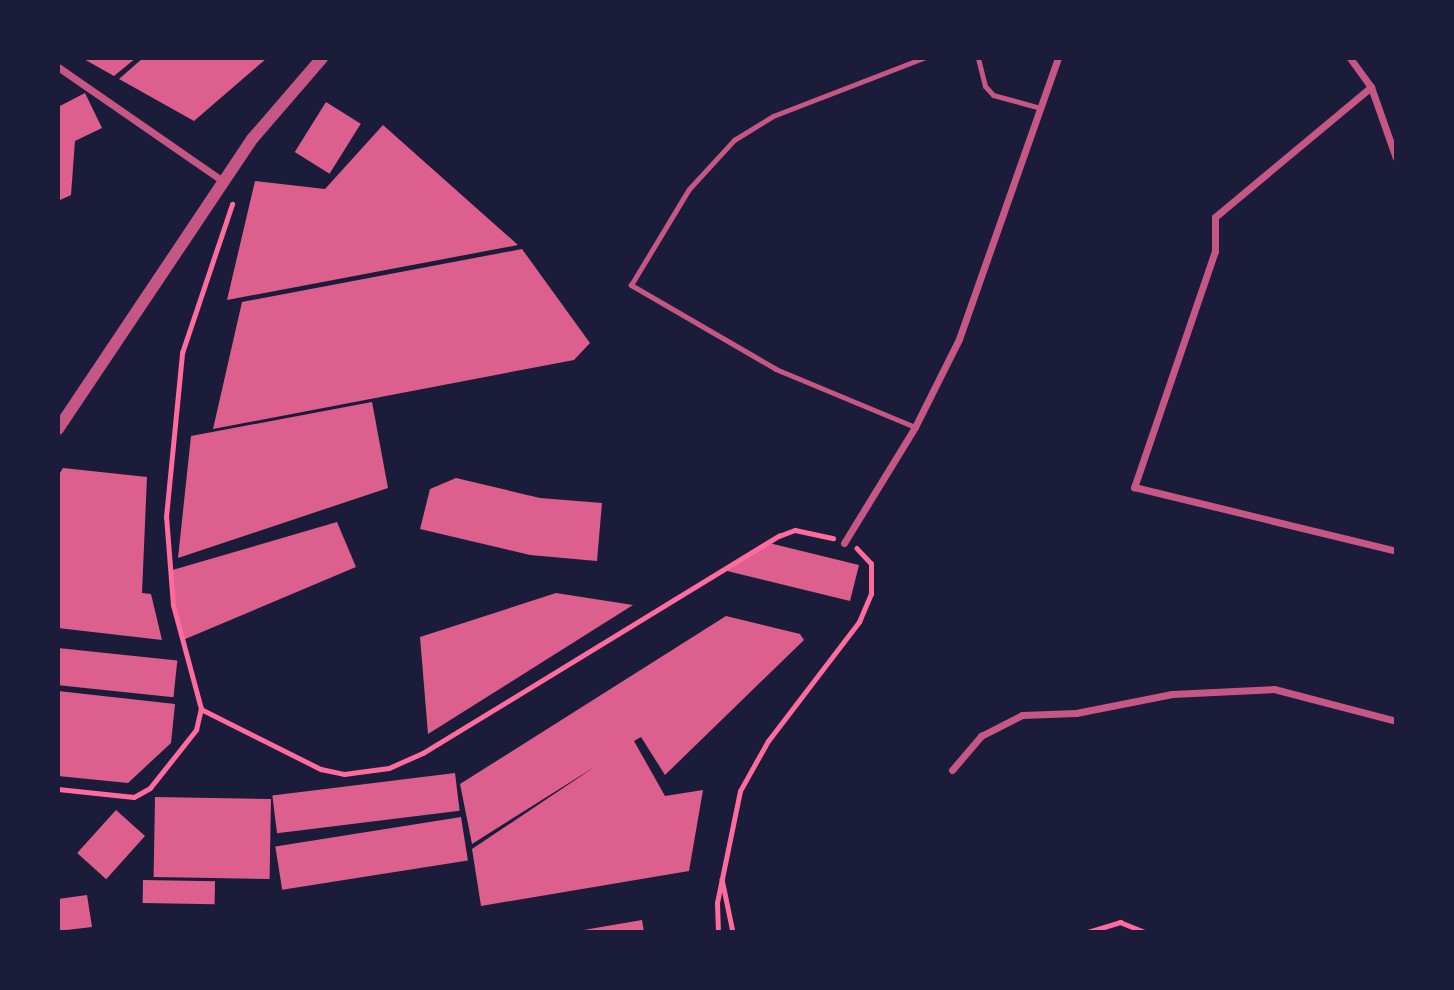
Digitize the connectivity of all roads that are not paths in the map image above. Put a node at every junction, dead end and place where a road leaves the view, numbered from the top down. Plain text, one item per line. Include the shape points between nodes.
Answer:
1 (322, 58) edge
2 (923, 58) edge
3 (978, 58) edge
4 (1058, 58) edge
5 (1350, 58) edge
6 (58, 67) edge
7 (1371, 87) junction
8 (1037, 107) junction
9 (1396, 158) edge
10 (224, 182) junction
11 (915, 427) junction
12 (58, 429) edge
13 (844, 542) road end
14 (1396, 551) edge
15 (1396, 721) edge
16 (952, 770) dead end

1 - 10 street via 253,138
2 - 11 lane via 772,116 734,139 689,189 631,285 749,355
3 - 8 lane via 985,86 993,95
4 - 8 street
5 - 7 street
6 - 10 street
7 - 9 street
7 - 14 street via 1215,217 1215,251 1134,487
8 - 11 street via 959,339
10 - 12 street
11 - 13 street
15 - 16 street via 1274,689 1172,694 1076,713 1022,715 981,736

